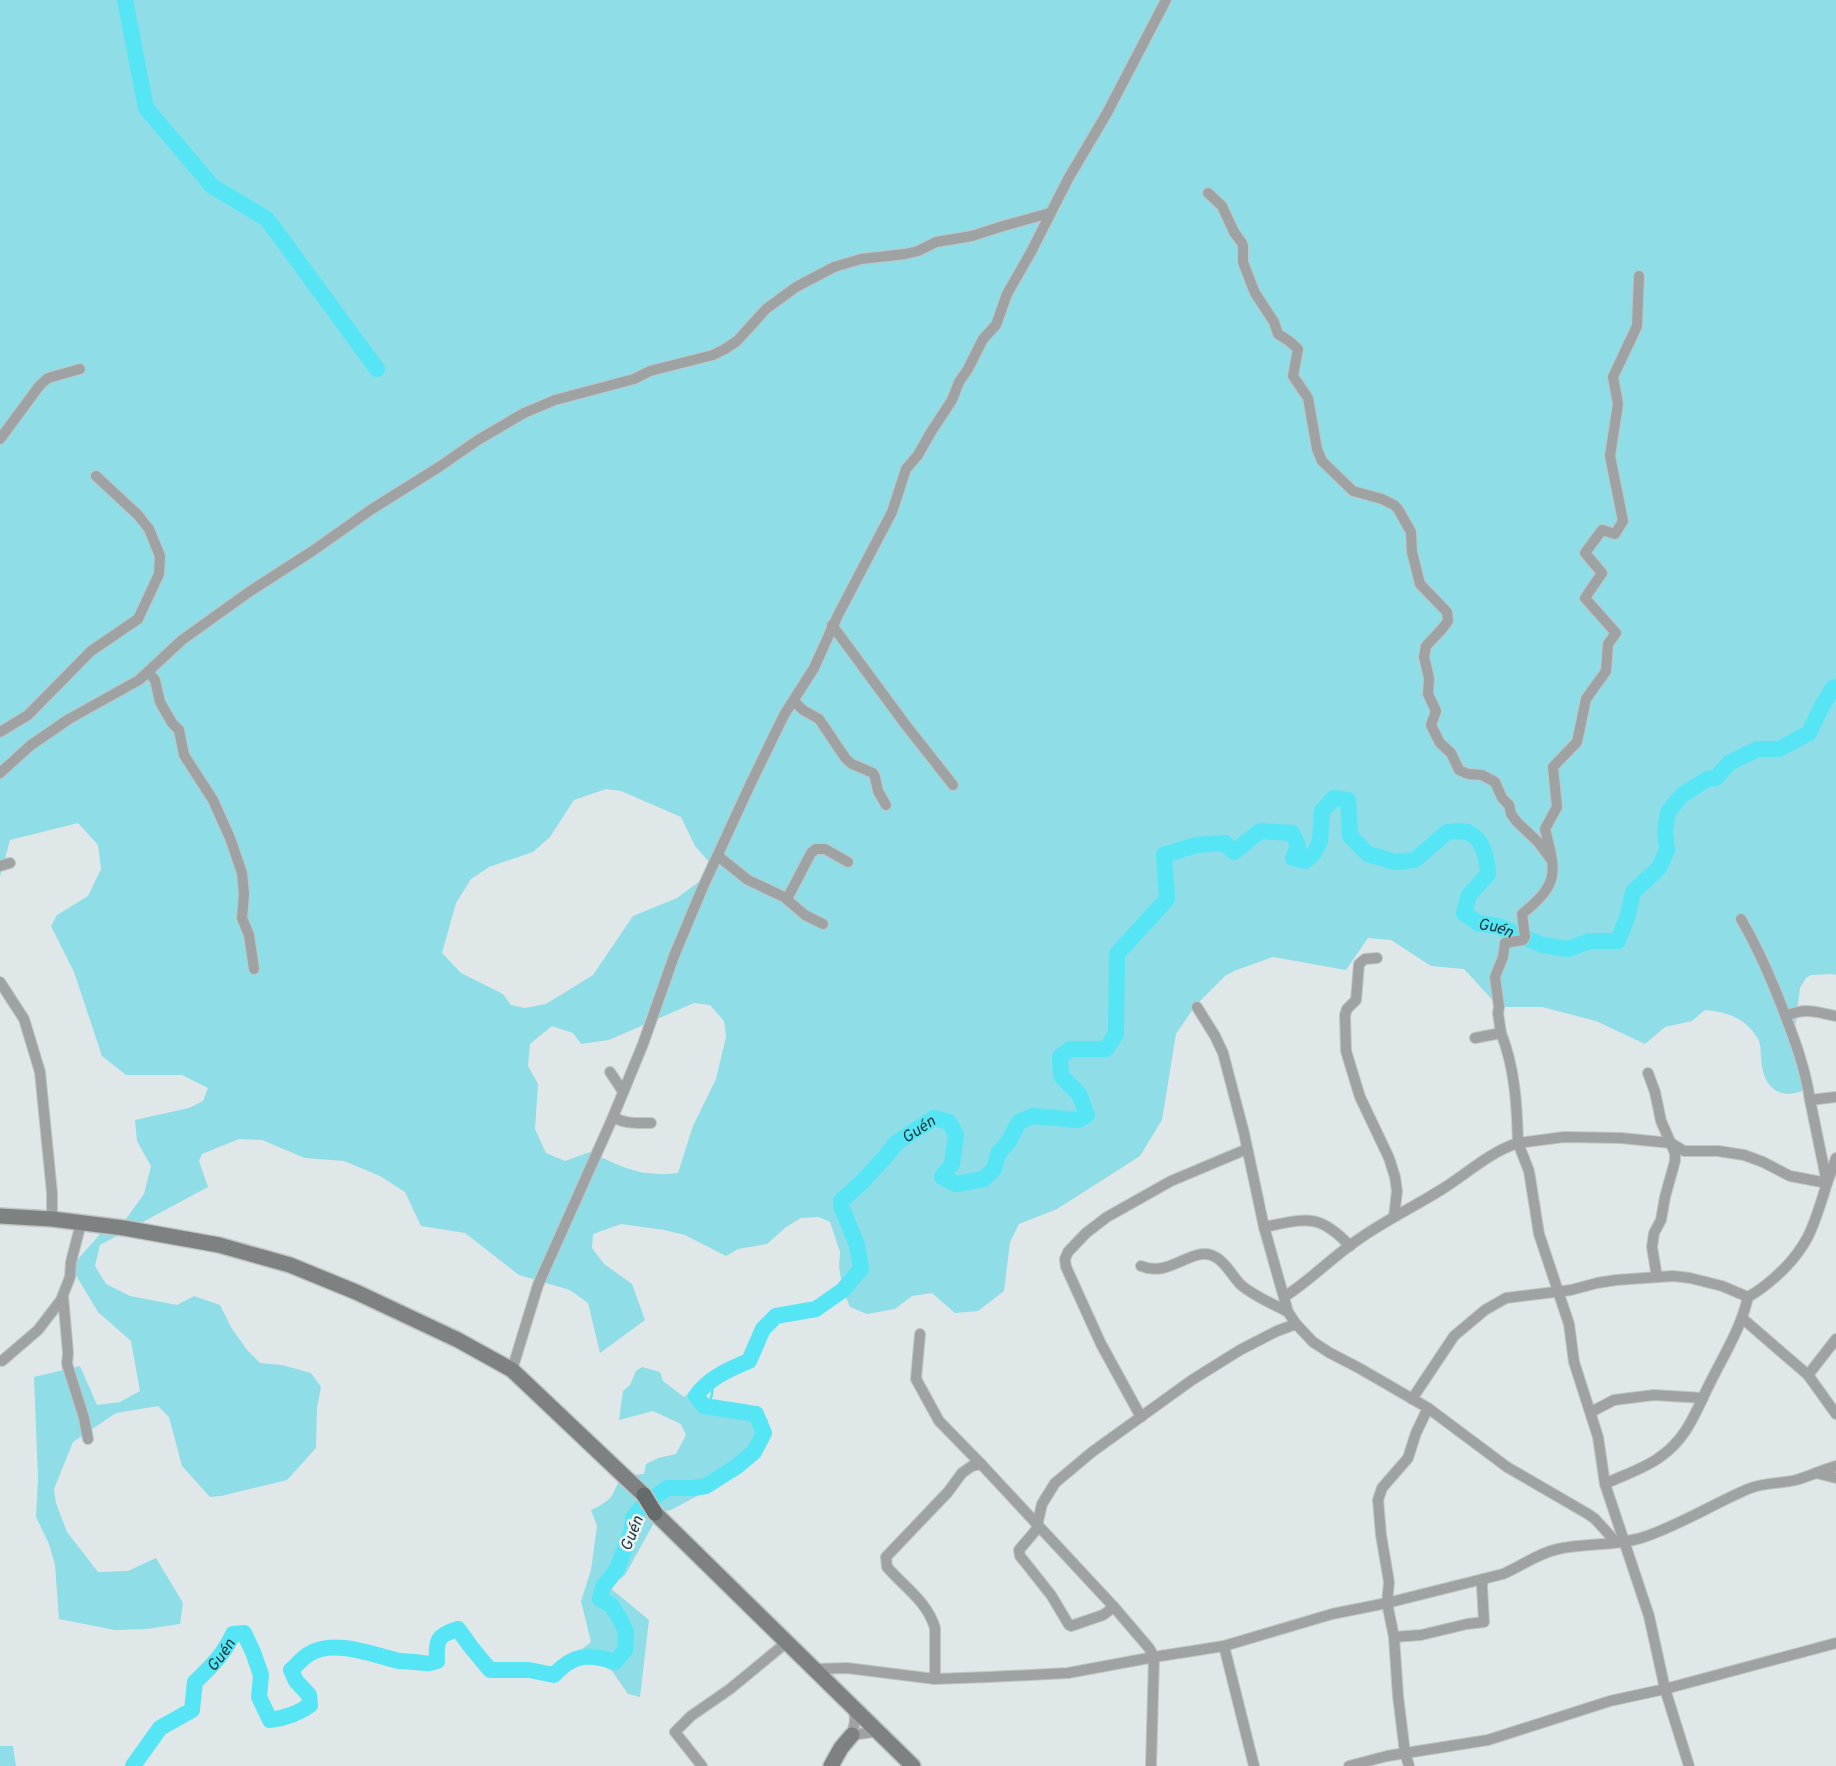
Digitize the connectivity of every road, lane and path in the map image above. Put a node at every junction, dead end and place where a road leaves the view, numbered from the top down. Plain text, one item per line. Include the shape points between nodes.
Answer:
1 (1166, 0) edge
2 (1208, 193) dead end
3 (1050, 213) junction
4 (1639, 276) dead end
5 (80, 369) dead end
6 (0, 439) edge
7 (96, 476) dead end
8 (832, 625) junction
9 (148, 672) junction
10 (794, 701) junction
11 (0, 732) edge
12 (0, 773) edge
13 (953, 785) dead end
14 (886, 805) dead end
15 (718, 856) junction
16 (848, 862) dead end
17 (1554, 864) junction
18 (787, 899) junction
19 (1741, 919) dead end
20 (823, 924) dead end
21 (1378, 958) dead end
22 (254, 969) dead end
23 (0, 982) edge
24 (1197, 1007) dead end
25 (1786, 1016) junction
26 (1836, 1016) edge
27 (1501, 1033) junction
28 (1475, 1038) dead end
29 (610, 1072) dead end
30 (1648, 1073) dead end
31 (624, 1090) junction
32 (1836, 1097) edge
33 (1810, 1100) junction
34 (613, 1117) junction
35 (651, 1123) dead end
36 (1518, 1143) junction
37 (1671, 1143) junction
38 (1247, 1149) junction
39 (1836, 1158) edge
40 (1827, 1183) junction
41 (0, 1216) edge
42 (1394, 1216) junction
43 (52, 1219) junction
44 (81, 1223) junction
45 (1264, 1227) junction
46 (1350, 1246) junction
47 (1141, 1266) dead end
48 (1658, 1277) junction
49 (1558, 1291) junction
50 (63, 1296) junction
51 (1284, 1297) junction
52 (1748, 1297) junction
53 (1288, 1312) junction
54 (1742, 1318) junction
55 (1296, 1324) junction
56 (920, 1334) dead end
57 (1836, 1339) edge
58 (2, 1362) dead end
59 (512, 1370) junction
60 (1808, 1375) junction
61 (1704, 1398) junction
62 (1412, 1399) junction
63 (1428, 1408) junction
64 (1591, 1412) junction
65 (1836, 1414) edge
66 (1141, 1417) junction
67 (88, 1439) dead end
68 (981, 1464) junction
69 (1836, 1466) edge
70 (1815, 1473) junction
71 (1836, 1478) edge
72 (1605, 1484) junction
73 (1036, 1524) junction
74 (1620, 1542) junction
75 (1484, 1579) junction
76 (1388, 1602) junction
77 (1114, 1607) junction
78 (1394, 1638) junction
79 (787, 1642) junction
80 (1836, 1643) edge
81 (1224, 1646) junction
82 (1154, 1657) junction
83 (815, 1669) junction
84 (935, 1679) junction
85 (1665, 1689) junction
86 (854, 1708) junction
87 (852, 1735) junction
88 (882, 1736) junction
89 (1406, 1753) junction
90 (702, 1766) edge
91 (831, 1766) edge
92 (913, 1766) edge
93 (1151, 1766) edge
94 (1254, 1766) edge
95 (1349, 1766) edge
96 (1409, 1766) edge
97 (1689, 1766) edge

1 - 3 street via 1108,113
2 - 17 street via 1222,206 1242,243 1243,262 1255,294 1274,322 1278,334 1298,349 1293,376 1308,398 1322,461 1353,491 1382,499 1398,508 1411,532 1420,584 1447,612 1448,621 1426,646 1424,657 1429,678 1428,694 1436,711 1430,726 1463,772 1482,775 1495,782 1511,814
3 - 8 street via 1007,294 996,325 983,339 952,400 906,469 892,512
3 - 9 street via 972,236 936,242 918,251 861,259 834,267 796,287 766,309 737,340 713,355 554,400 524,413 242,596 182,640
4 - 17 street via 1637,326 1613,377 1618,404 1610,456 1623,522 1615,534 1602,530 1585,553 1602,573 1585,598 1616,633 1608,644 1606,671 1586,699 1577,742 1553,767 1557,807 1545,829
5 - 6 street via 44,381
7 - 11 street via 150,528 160,556 159,574 138,619 91,651 28,715
8 - 10 street via 814,668
8 - 13 street
9 - 12 street via 132,685 90,706 31,745
9 - 22 street via 155,680 160,702 179,730 184,755 213,800 230,838 242,873 242,918 249,935
10 - 14 street via 802,710 819,719 846,759 873,773
10 - 15 street via 762,759
15 - 18 street via 748,880
15 - 31 street via 674,956 644,1044
16 - 18 street via 825,849 813,850
17 - 27 street via 1550,885 1522,914 1525,937 1506,943 1494,977
18 - 20 street via 805,915
19 - 25 street via 1766,964
21 - 42 street via 1365,959 1359,964 1356,1000 1347,1009 1344,1028 1346,1051 1360,1097 1395,1177
23 - 43 street via 24,1019 40,1072
24 - 38 street via 1223,1053
25 - 26 street via 1799,1010
25 - 33 street via 1804,1065
27 - 28 street
27 - 36 street via 1516,1093
29 - 31 street
30 - 37 street via 1661,1121
31 - 34 street
32 - 33 street
33 - 40 street
34 - 35 street via 632,1123
34 - 59 street via 538,1285
36 - 37 street via 1572,1137
36 - 42 street via 1500,1150 1429,1198
36 - 49 street via 1529,1171 1539,1234
37 - 40 street via 1684,1151 1744,1154 1790,1176
37 - 48 street via 1675,1161 1652,1247
38 - 45 street
38 - 66 street via 1208,1164 1107,1216 1086,1233 1065,1259 1101,1344
39 - 40 street
40 - 52 street via 1809,1236 1799,1254 1786,1269
41 - 43 main road
42 - 46 street
43 - 44 main road
44 - 50 street
44 - 59 main road via 219,1245 290,1265 441,1332
45 - 46 street via 1303,1219 1320,1221 1336,1231
45 - 51 street
46 - 51 street
47 - 53 street via 1161,1268 1196,1256 1211,1255 1255,1295
48 - 49 street via 1616,1280
48 - 52 street via 1690,1278
49 - 62 street via 1506,1298 1476,1316 1454,1336
49 - 64 street via 1569,1324 1574,1362
50 - 58 street via 38,1330
50 - 67 street via 67,1364
51 - 53 street
52 - 54 street
53 - 55 street
54 - 60 street
54 - 61 street
55 - 62 street via 1313,1342 1330,1353
55 - 66 street via 1240,1350
56 - 68 street via 916,1379 939,1421
57 - 60 street
59 - 79 main road via 644,1495 655,1513
60 - 65 street
61 - 64 street via 1654,1395 1614,1400
61 - 72 street via 1681,1438 1660,1458
62 - 63 street
63 - 74 street via 1507,1467 1588,1514
63 - 76 street via 1408,1458 1379,1494 1389,1582
64 - 72 street
66 - 73 street via 1092,1452 1055,1484 1042,1504
68 - 73 street
68 - 84 street via 962,1473 886,1557 887,1567 921,1602 933,1620
69 - 70 street
70 - 71 street
70 - 74 street via 1750,1488 1644,1537
72 - 74 street
73 - 77 street
73 - 77 street via 1036,1530 1019,1554 1051,1595 1069,1625 1103,1615
74 - 75 street via 1556,1549 1503,1574
74 - 85 street via 1649,1616
75 - 76 street
75 - 78 street via 1484,1622
76 - 78 street
76 - 81 street via 1332,1614
77 - 82 street
78 - 89 street
79 - 83 main road
79 - 90 street via 675,1732
80 - 85 street
81 - 82 street
81 - 94 street
82 - 84 street via 1068,1673
82 - 93 street
83 - 84 street via 847,1668
83 - 86 main road
85 - 89 street via 1610,1701 1488,1740
85 - 97 street
86 - 87 street via 856,1721
86 - 88 main road
87 - 88 street via 874,1732
87 - 91 main road
88 - 92 main road
89 - 95 street
89 - 96 street

